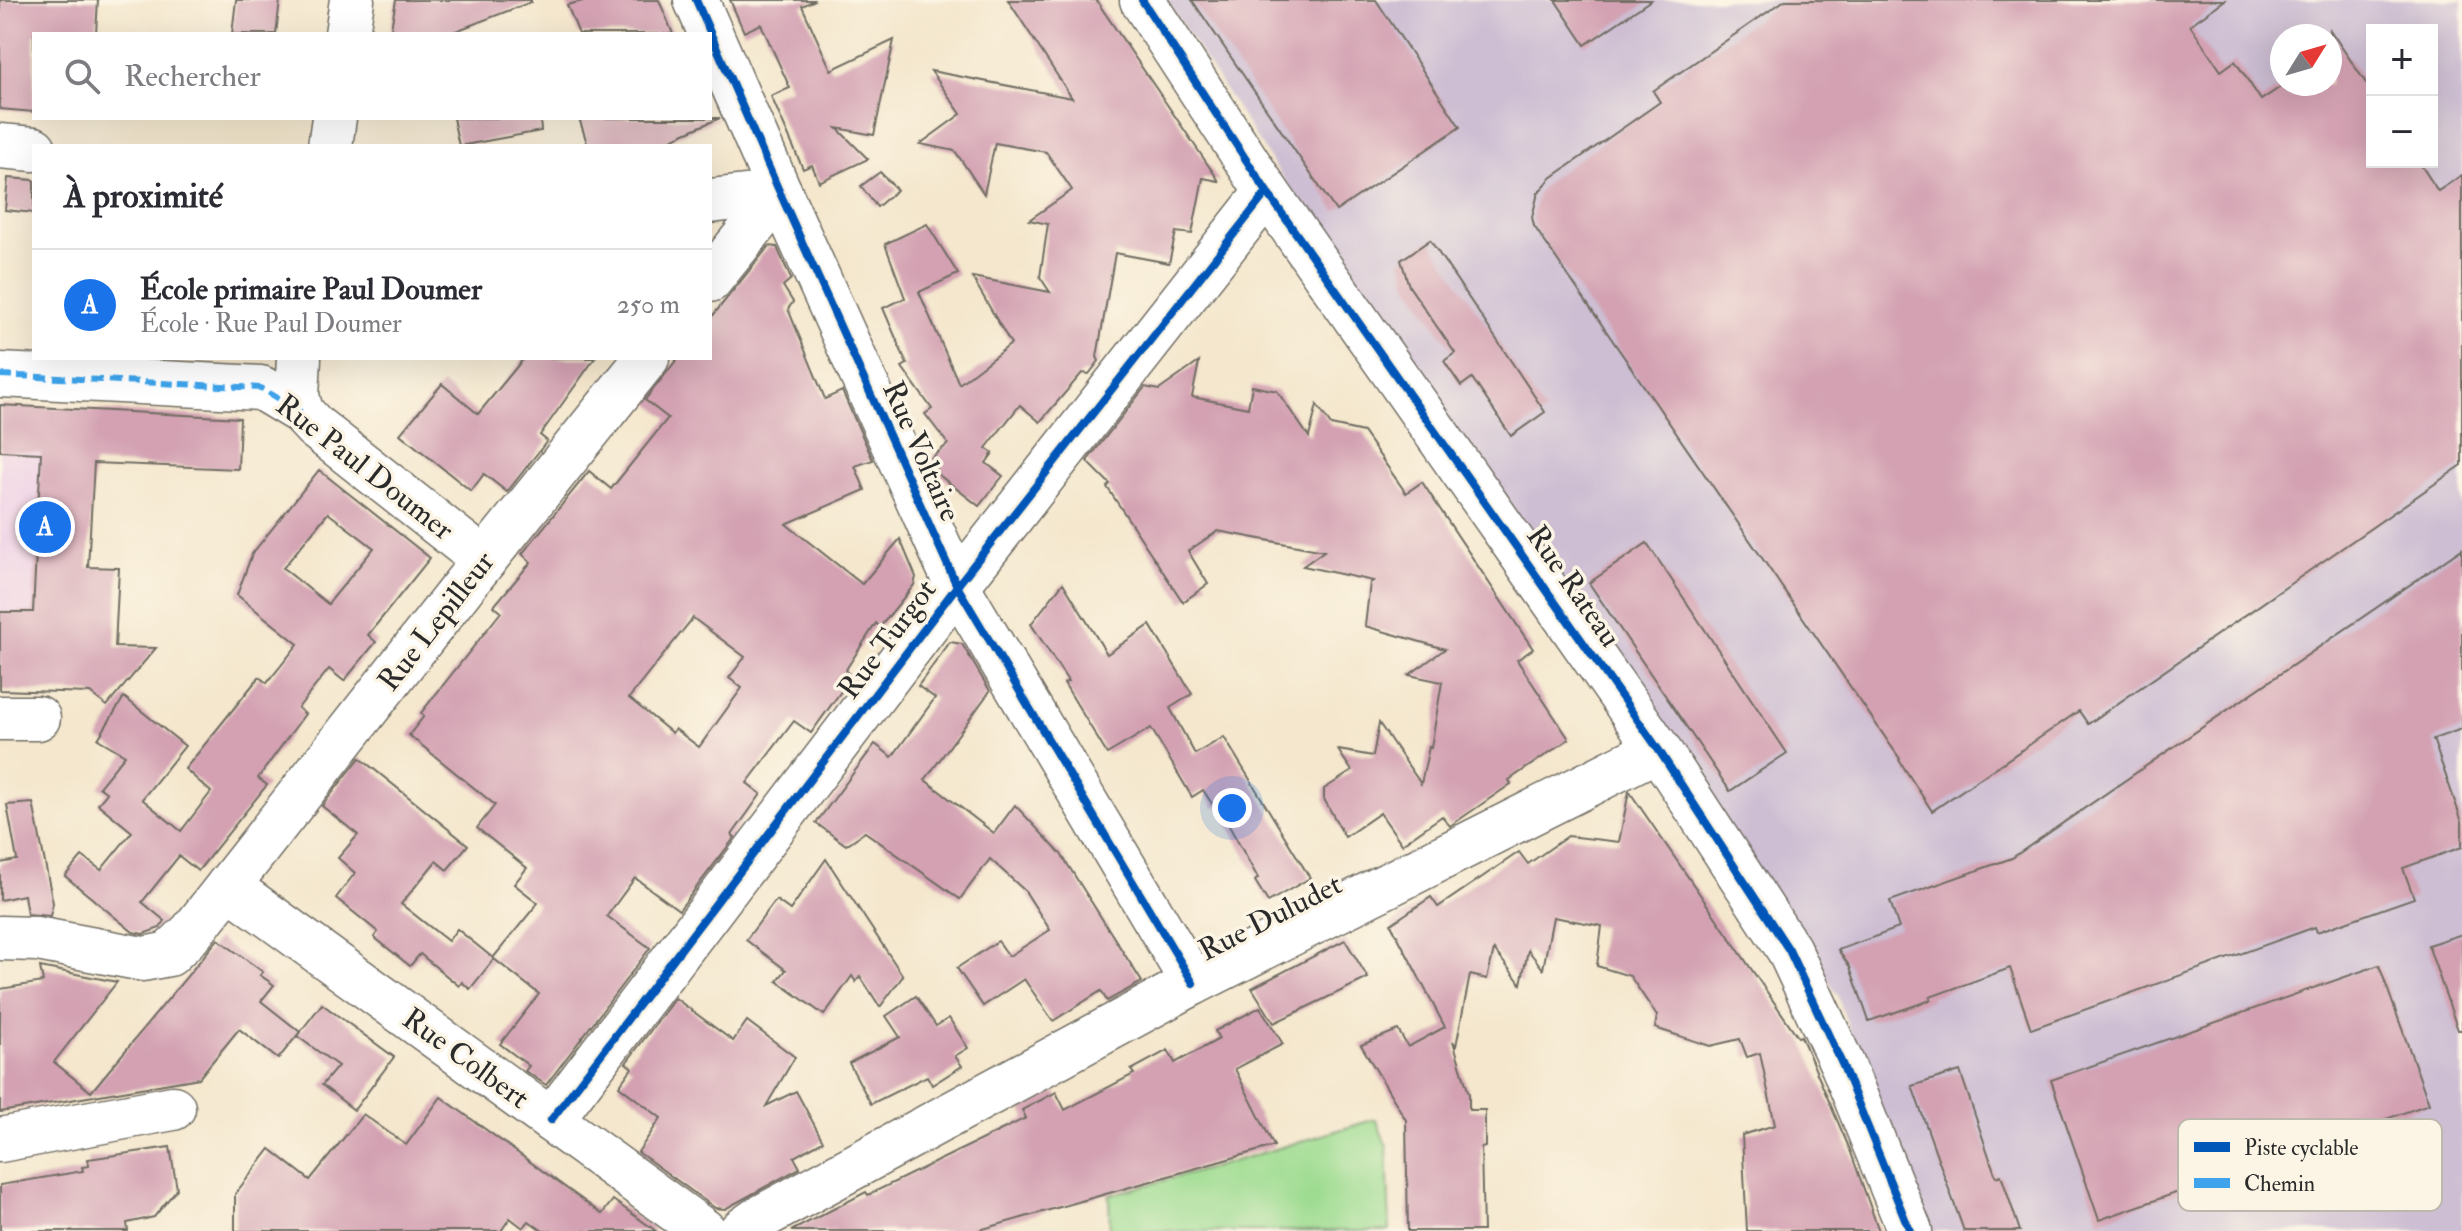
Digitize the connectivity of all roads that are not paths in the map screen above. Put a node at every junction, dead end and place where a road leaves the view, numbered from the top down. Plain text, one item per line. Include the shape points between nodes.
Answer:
1 (352, 0) edge
2 (696, 0) edge
3 (1142, 0) edge
4 (347, 32) edge
5 (710, 32) edge
6 (712, 37) edge
7 (334, 120) edge
8 (330, 144) edge
9 (0, 146) edge
10 (32, 149) edge
11 (1267, 192) junction
12 (780, 193) junction
13 (712, 201) edge
14 (712, 278) edge
15 (299, 360) edge
16 (645, 360) edge
17 (0, 375) edge
18 (301, 412) junction
19 (484, 560) junction
20 (957, 586) junction
21 (1658, 749) junction
22 (228, 886) junction
23 (0, 938) edge
24 (1193, 983) junction
25 (173, 1108) dead end
26 (551, 1120) junction
27 (0, 1140) edge
28 (704, 1231) edge
29 (741, 1231) edge
30 (1910, 1231) edge

1 - 4 street
2 - 5 street, Rue Voltaire
3 - 11 street, Rue Rateau
6 - 12 street, Rue Voltaire
7 - 8 street
9 - 10 street
11 - 20 street, Rue Turgot
11 - 21 street, Rue Rateau
12 - 13 street
12 - 14 street
12 - 20 street, Rue Voltaire
15 - 18 street
16 - 19 street, Rue Lepilleur
17 - 18 street, Rue Paul Doumer via 261,388
18 - 19 street, Rue Paul Doumer
19 - 22 street, Rue Lepilleur
20 - 24 street, Rue Voltaire
20 - 26 street, Rue Turgot
21 - 24 street, Rue Duludet
21 - 30 street, Rue Rateau via 1789,950
22 - 23 street, Rue Lepilleur via 169,954 143,959 37,939
22 - 26 street, Rue Colbert
24 - 29 street, Rue Duludet
25 - 27 street
26 - 28 street, Rue Colbert

